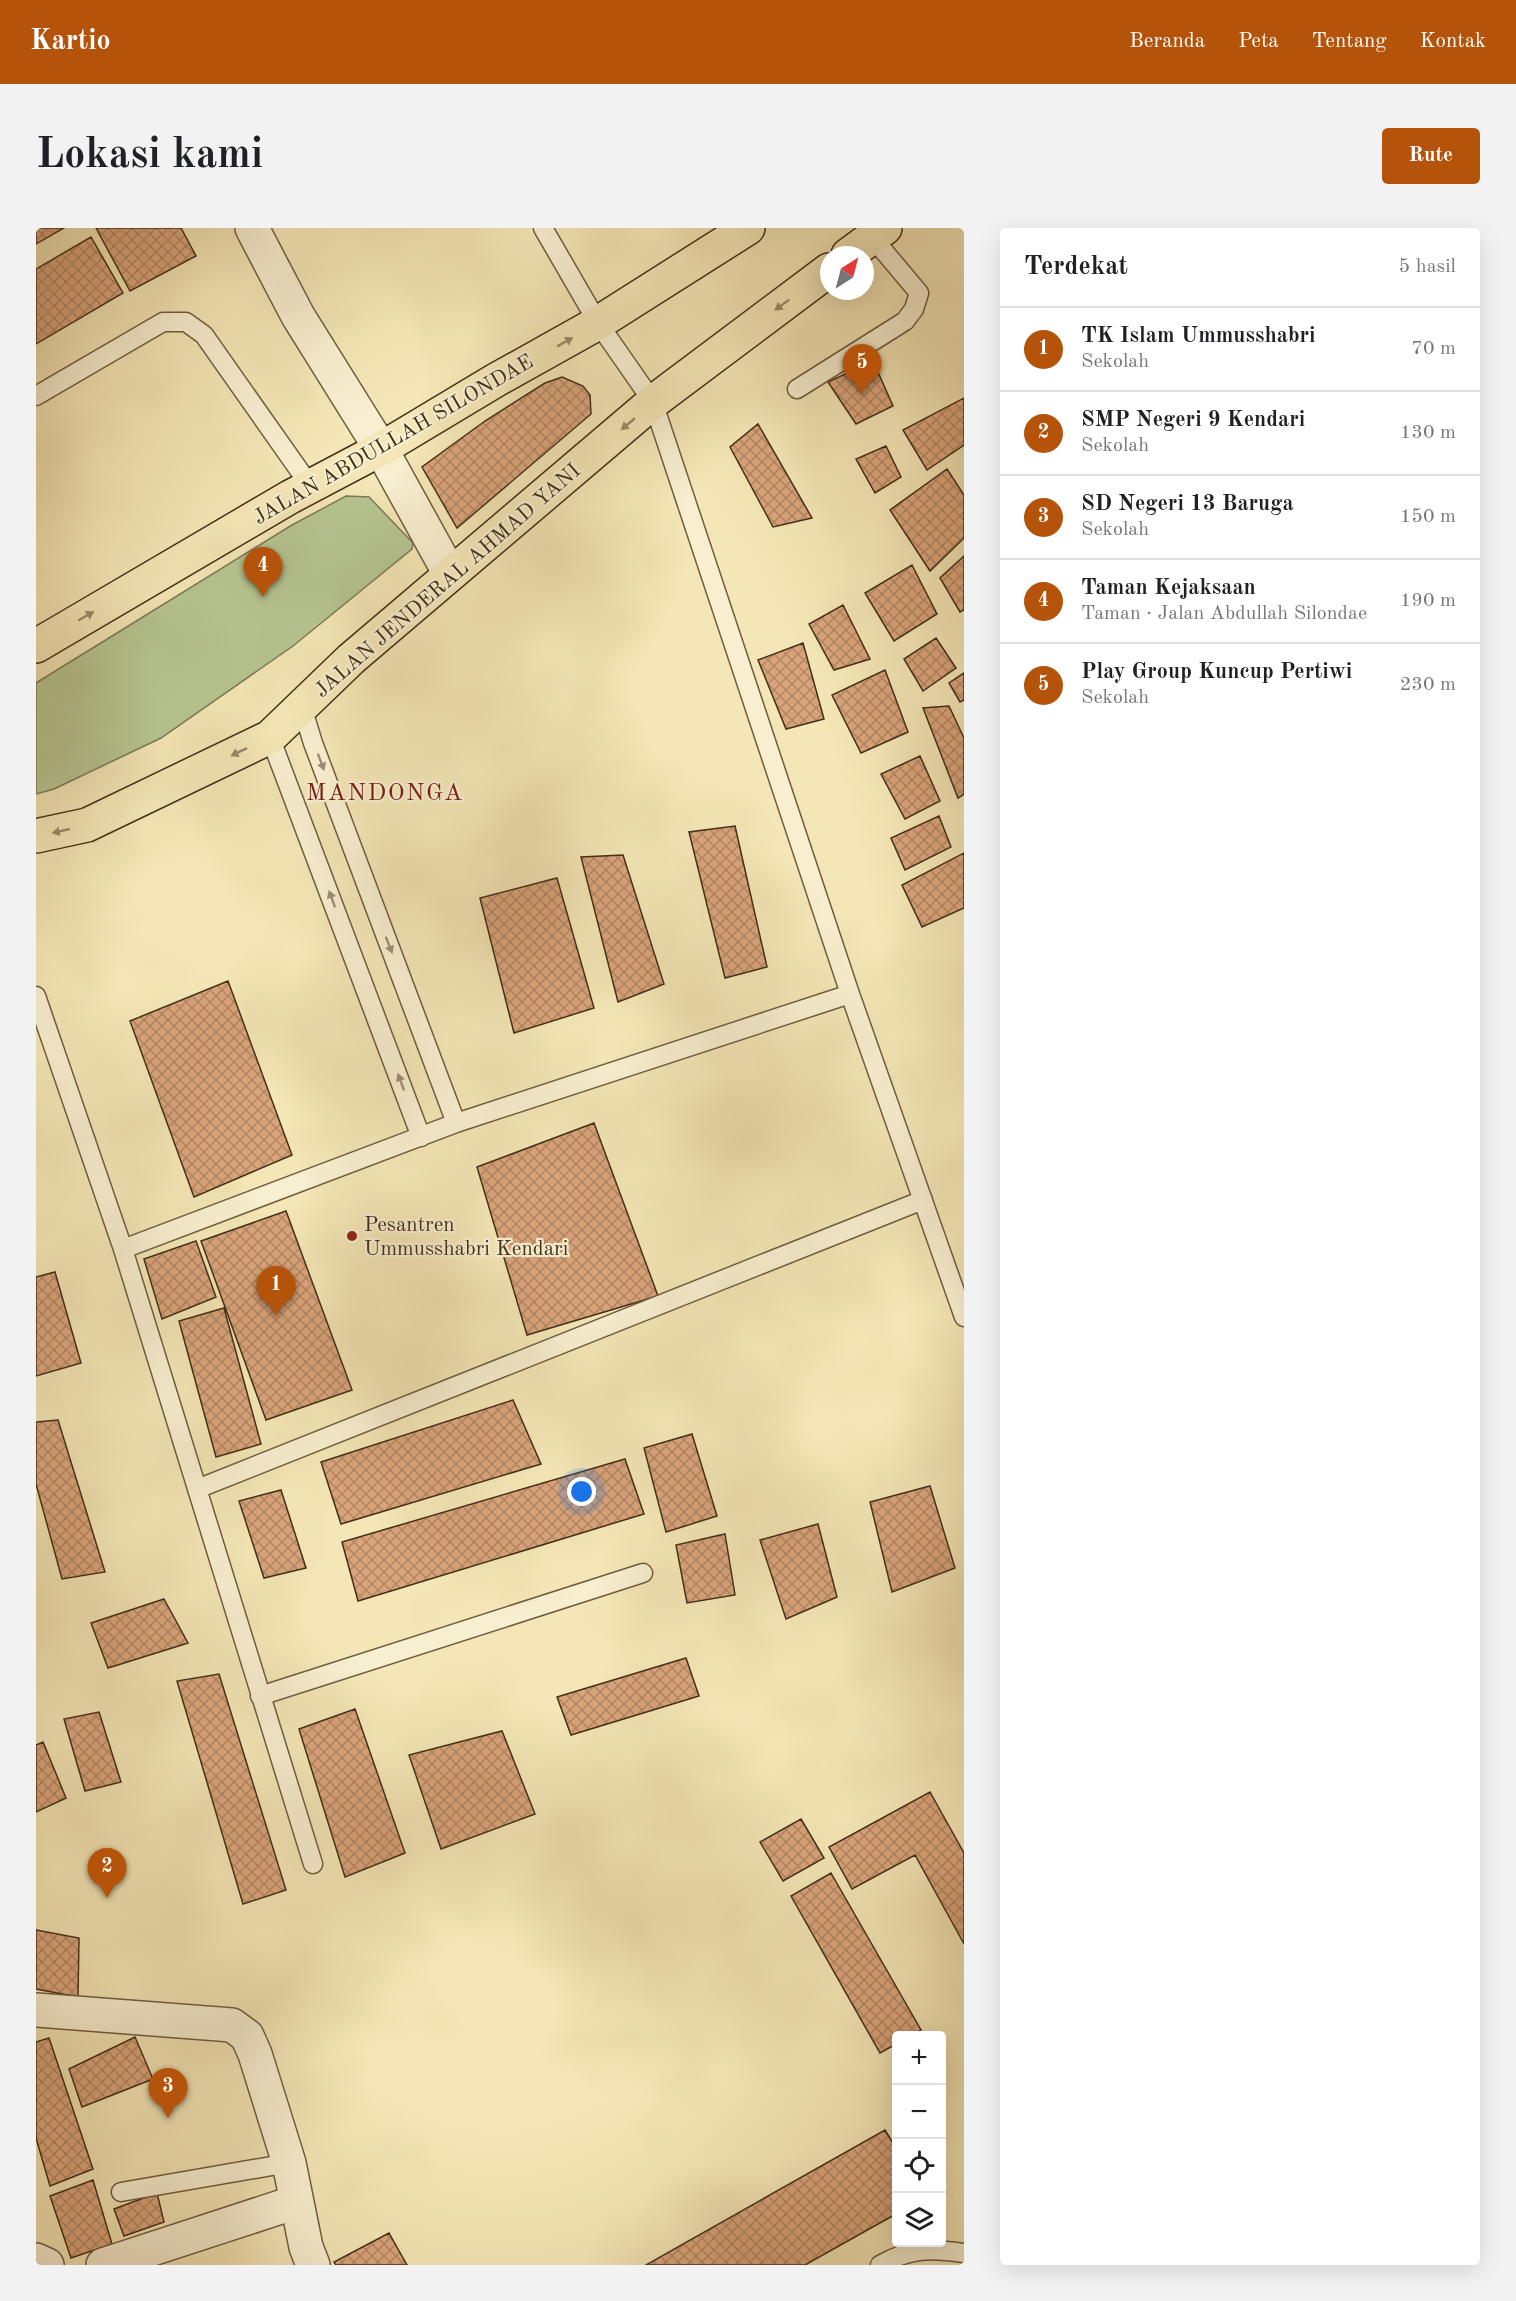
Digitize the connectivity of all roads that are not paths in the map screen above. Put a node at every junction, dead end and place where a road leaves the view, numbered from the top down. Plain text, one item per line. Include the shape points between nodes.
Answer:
1 (252, 228) edge
2 (543, 228) edge
3 (748, 228) edge
4 (869, 240) edge
5 (820, 277) edge
6 (598, 323) junction
7 (798, 388) dead end
8 (36, 396) edge
9 (653, 402) junction
10 (381, 449) junction
11 (311, 487) junction
12 (450, 574) junction
13 (36, 646) edge
14 (302, 707) junction
15 (270, 737) junction
16 (36, 836) edge
17 (850, 994) junction
18 (36, 996) edge
19 (456, 1123) junction
20 (421, 1137) junction
21 (923, 1200) junction
22 (123, 1249) junction
23 (964, 1317) edge
24 (197, 1489) junction
25 (643, 1573) dead end
26 (260, 1696) junction
27 (313, 1864) dead end
28 (36, 2010) edge
29 (288, 2163) junction
30 (121, 2192) dead end
31 (296, 2202) junction
32 (964, 2253) edge
33 (36, 2260) edge
34 (47, 2265) edge
35 (103, 2265) edge
36 (313, 2265) edge
37 (880, 2265) edge

1 - 10 street via 298,316
2 - 6 lane
3 - 6 highway, JALAN ABDULLAH SILONDAE
4 - 7 lane via 919,293 914,309 905,321
5 -> 9 highway, JALAN JENDERAL AHMAD YANI
6 - 9 lane
10 -> 6 highway, JALAN ABDULLAH SILONDAE
8 - 11 lane via 163,322 186,322 204,335
9 -> 12 highway, JALAN JENDERAL AHMAD YANI
9 - 17 lane
10 - 11 highway, JALAN ABDULLAH SILONDAE
10 - 12 street
13 -> 11 highway, JALAN ABDULLAH SILONDAE
12 - 14 highway, JALAN JENDERAL AHMAD YANI
14 - 15 highway, JALAN JENDERAL AHMAD YANI
14 -> 19 lane
15 -> 16 highway, JALAN JENDERAL AHMAD YANI via 87,825
20 -> 15 lane
17 - 19 lane
17 - 21 lane
18 - 22 lane
19 - 20 lane
20 - 22 lane
21 - 23 lane
21 - 24 lane
22 - 24 lane
24 - 26 lane
25 - 26 lane
26 - 27 lane
28 - 29 street via 232,2025 247,2036 255,2054
29 - 30 lane
29 - 31 street
31 - 35 street
31 - 36 street
32 - 37 lane via 933,2248 900,2254
33 - 34 street

